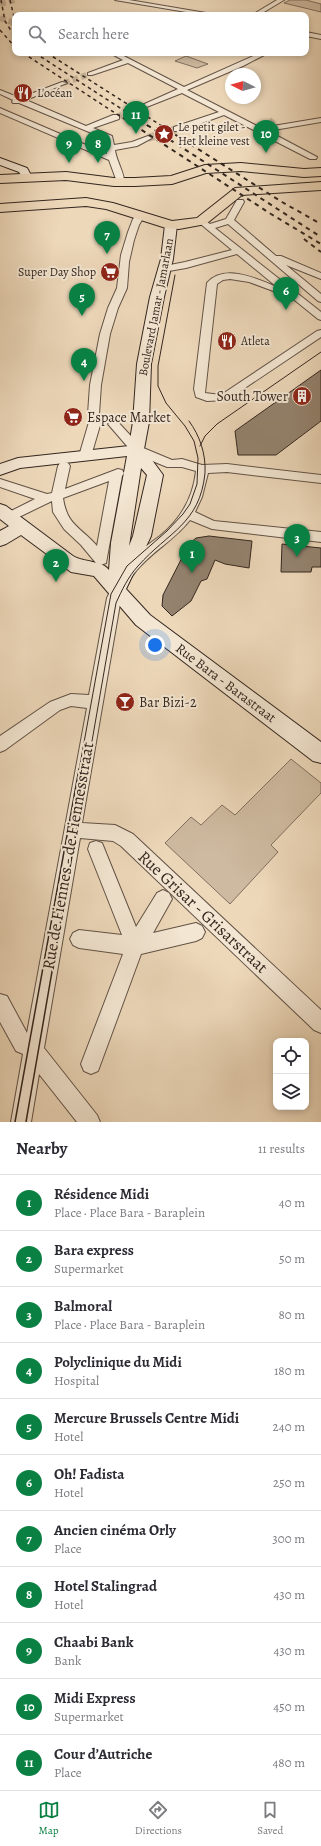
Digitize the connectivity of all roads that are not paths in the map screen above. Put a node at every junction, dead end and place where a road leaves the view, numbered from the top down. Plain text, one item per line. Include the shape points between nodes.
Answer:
1 (118, 0) edge
2 (164, 0) edge
3 (281, 0) edge
4 (154, 5) junction
5 (197, 12) edge
6 (260, 12) edge
7 (309, 35) edge
8 (321, 37) edge
9 (118, 56) edge
10 (257, 56) edge
11 (127, 61) junction
12 (90, 74) tunnel mouth
13 (64, 83) tunnel mouth
14 (183, 90) junction
15 (0, 92) edge
16 (19, 100) junction
17 (142, 107) tunnel mouth
18 (0, 108) edge
19 (225, 112) junction
20 (116, 117) tunnel mouth
21 (321, 120) edge
22 (87, 128) junction
23 (177, 128) tunnel mouth
24 (261, 130) junction
25 (148, 138) tunnel mouth
26 (112, 148) junction
27 (313, 157) dead end
28 (111, 158) junction
29 (0, 161) edge
30 (0, 166) edge
31 (321, 172) edge
32 (304, 173) junction
33 (321, 176) edge
34 (27, 177) junction
35 (0, 179) edge
36 (121, 182) junction
37 (321, 186) edge
38 (240, 202) dead end
39 (36, 206) junction
40 (0, 208) edge
41 (141, 215) junction
42 (229, 221) junction
43 (207, 224) junction
44 (175, 225) junction
45 (238, 251) junction
46 (265, 252) junction
47 (163, 269) junction
48 (321, 276) edge
49 (294, 296) junction
50 (321, 299) edge
51 (320, 313) edge
52 (321, 333) edge
53 (114, 424) dead end
54 (137, 450) junction
55 (85, 456) junction
56 (18, 463) junction
57 (0, 464) edge
58 (64, 466) dead end
59 (202, 469) junction
60 (0, 470) edge
61 (321, 479) edge
62 (0, 483) edge
63 (52, 497) junction
64 (188, 514) junction
65 (12, 517) edge
66 (321, 537) edge
67 (0, 540) edge
68 (117, 590) junction
69 (95, 702) junction
70 (0, 745) edge
71 (321, 754) edge
72 (72, 830) junction
73 (96, 849) dead end
74 (163, 899) dead end
75 (196, 932) dead end
76 (79, 939) dead end
77 (134, 946) junction
78 (0, 1003) edge
79 (321, 1023) edge
80 (33, 1050) junction
81 (91, 1064) dead end
82 (20, 1122) edge
83 (90, 1122) edge

1 - 4 street
2 - 4 street
3 - 6 street
4 - 5 street
7 - 8 street
9 - 11 street
10 - 14 street
11 - 12 street
11 - 14 street
13 - 16 street
14 - 17 street
14 - 19 street
15 - 16 street
16 - 18 street
16 - 22 street
18 - 28 street
19 - 23 street
19 - 24 street
20 - 22 street
21 - 24 street
22 - 26 street via 109,138
24 - 27 street
25 - 26 street
26 - 28 street
28 - 36 street
29 - 34 main road via 23,170
30 - 34 main road
31 - 32 main road
32 - 33 main road
32 - 36 main road via 241,167 204,169 172,180
34 - 35 main road
34 - 36 main road via 66,176
34 - 39 main road via 20,182 20,193
37 - 43 main road via 239,191
38 - 42 street
39 - 40 main road
39 - 41 main road via 86,202
41 - 44 main road
41 - 55 street via 136,220 124,265 122,289 112,311 94,387 95,422
42 - 43 street
42 - 46 street
43 - 44 main road
43 - 45 street
44 - 47 main road, Boulevard Jamar - Jamarlaan
45 - 47 street
45 - 49 street
46 - 48 street
46 - 50 street
47 - 54 main road, Boulevard Jamar - Jamarlaan via 144,364
49 - 51 street
49 - 52 street via 252,279 222,277 212,283 200,395 207,398 223,398
53 - 54 street
54 - 55 main road
54 - 59 street via 172,464 182,463
54 - 68 main road, Boulevard Jamar - Jamarlaan via 120,543
55 - 56 main road
56 - 57 street
56 - 60 main road
58 - 63 street
59 - 61 street via 227,468
59 - 64 street, Rue de Fiennes - de Fiennesstraat via 198,492
62 - 63 street
63 - 63 street via 68,526 86,542 106,544 117,473
63 - 65 street
64 - 66 street via 212,525
64 - 68 street, Rue de Fiennes - de Fiennesstraat via 168,536 131,567
65 - 67 main road
65 - 68 main road, Rue Bara - Barastraat via 67,562 77,567 99,570
68 - 69 street, Rue de Fiennes - de Fiennesstraat via 110,612
68 - 71 main road, Rue Bara - Barastraat via 143,620
69 - 70 street via 71,700 55,706
69 - 72 street, Rue de Fiennes - de Fiennesstraat
72 - 79 street, Rue Grisar - Grisarstraat via 115,833 127,840
72 - 80 street, Rue de Fiennes - de Fiennesstraat
73 - 77 street
74 - 77 street
75 - 77 street
76 - 77 street
77 - 81 street
78 - 80 street via 23,1044 29,1045
80 - 82 street, Rue de Fiennes - de Fiennesstraat
80 - 83 street

